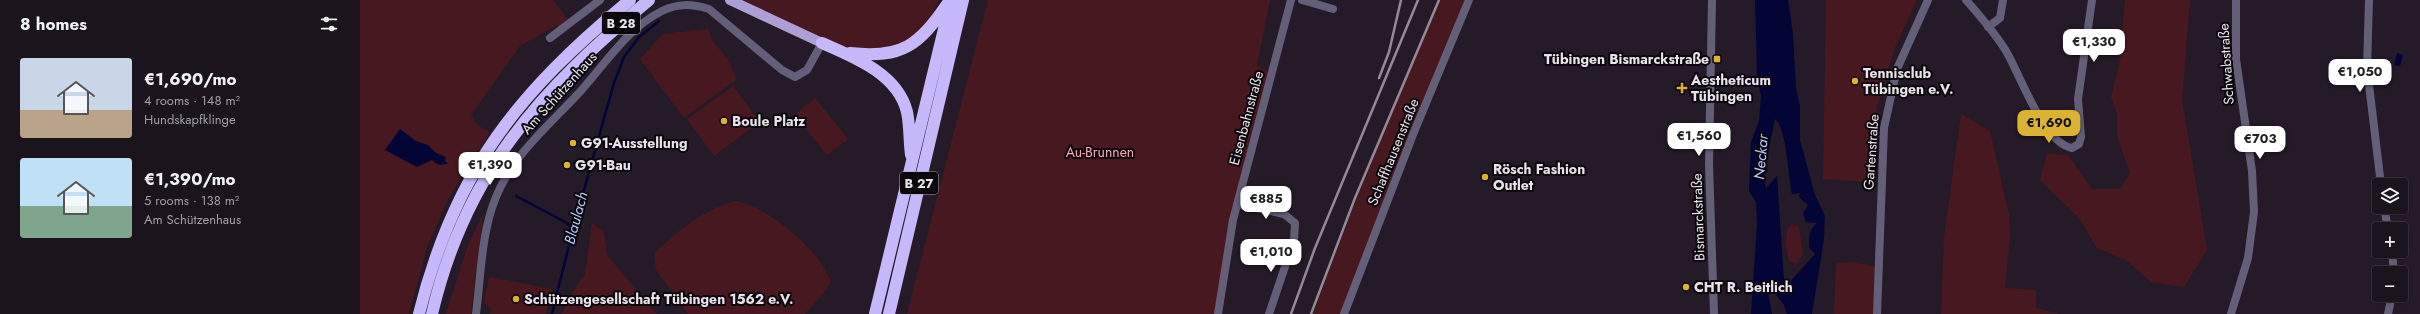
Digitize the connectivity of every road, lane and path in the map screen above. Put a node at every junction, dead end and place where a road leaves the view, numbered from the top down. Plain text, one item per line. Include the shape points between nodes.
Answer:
1 (630, 0) edge
2 (649, 0) edge
3 (730, 0) edge
4 (950, 0) edge
5 (963, 0) edge
6 (1291, 0) edge
7 (1302, 0) edge
8 (1469, 0) edge
9 (1712, 0) edge
10 (1928, 0) edge
11 (1966, 0) edge
12 (2003, 0) edge
13 (2092, 0) edge
14 (2236, 0) edge
15 (2369, 0) edge
16 (596, 1) edge
17 (1333, 9) dead end
18 (1988, 27) junction
19 (550, 38) dead end
20 (822, 43) junction
21 (845, 52) junction
22 (913, 162) junction
23 (2380, 178) edge
24 (1237, 204) junction
25 (2391, 302) edge
26 (419, 314) edge
27 (432, 314) edge
28 (476, 314) edge
29 (875, 314) edge
30 (889, 314) edge
31 (1218, 314) edge
32 (1269, 314) edge
33 (1344, 314) edge
34 (1714, 314) edge
35 (1877, 314) edge
36 (2231, 314) edge
37 (2388, 314) edge

1 - 26 highway, B 28 via 565,56 497,134 451,214 434,258
2 - 27 highway, B 28 via 564,74 507,142 463,219 447,260
3 - 20 main road
4 - 21 highway via 925,35 900,51 874,56
4 - 22 highway, B 27
5 - 30 highway, B 27
6 - 24 street, Eisenbahnstraße
7 - 17 street
8 - 33 street, Schaffhausenstraße via 1414,132
9 - 34 street, Bismarckstraße via 1709,164
10 - 35 street, Gartenstraße via 1897,70 1884,128
11 - 18 street
12 - 18 street via 2000,18
13 - 18 street via 2078,100 2081,137 2075,148 2065,146 2037,114 2007,53
14 - 36 street, Schwabstraße via 2236,59 2252,171 2254,212 2248,258
15 - 23 street via 2367,68
16 - 19 street
20 - 21 highway
20 - 28 street, Am Schützenhaus via 807,70 796,77 782,70 709,9 687,5 672,6 642,24 523,152 506,176 488,220
21 - 22 highway via 879,73 898,92 907,115
22 - 29 highway, B 27
24 - 31 street, Eisenbahnstraße
24 - 32 street via 1284,214 1295,223 1294,240
25 - 37 street

